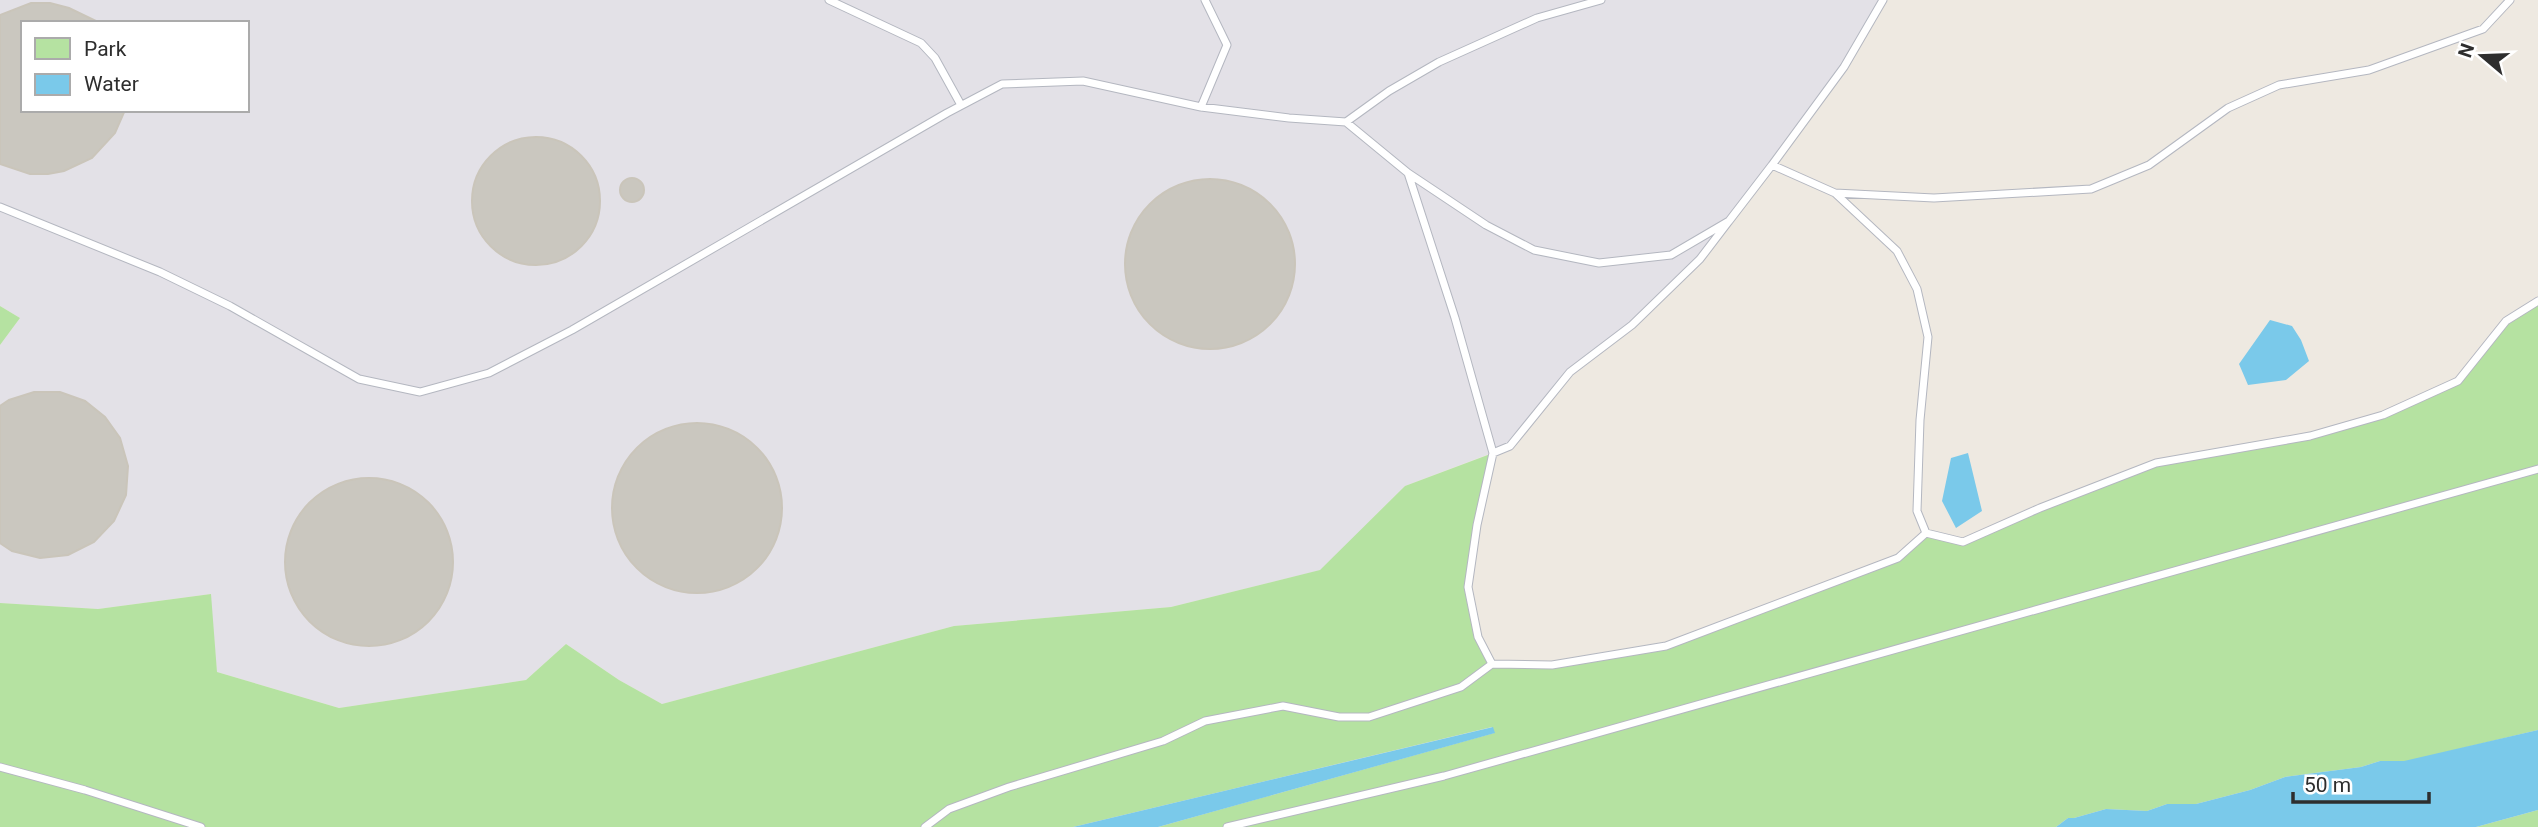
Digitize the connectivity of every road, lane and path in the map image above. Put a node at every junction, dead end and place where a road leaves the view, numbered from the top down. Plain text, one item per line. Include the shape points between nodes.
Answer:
1 (829, 0) edge
2 (1205, 0) edge
3 (1601, 0) edge
4 (1883, 0) edge
5 (2510, 0) edge
6 (961, 105) junction
7 (1201, 107) junction
8 (1346, 122) junction
9 (1772, 165) junction
10 (1408, 173) junction
11 (1835, 193) junction
12 (0, 207) edge
13 (1729, 221) junction
14 (2538, 301) edge
15 (1493, 453) junction
16 (2538, 469) edge
17 (1926, 534) junction
18 (1492, 664) junction
19 (0, 767) edge
20 (201, 827) edge
21 (925, 827) edge
22 (1227, 827) edge

1 - 6 lane via 921,43 935,58
2 - 7 lane via 1227,45
3 - 8 lane via 1537,18 1439,62
4 - 9 lane via 1844,68
5 - 11 lane via 2483,29 2369,69 2266,90 2228,108 2149,166 2091,189 1934,198
6 - 7 lane via 1002,84 1083,82
6 - 12 lane via 572,330 489,373 420,392 359,379 160,272
7 - 8 lane
8 - 10 lane
9 - 11 lane
9 - 13 lane
10 - 13 lane via 1486,225 1534,250 1599,263 1671,255
10 - 15 lane
11 - 17 lane via 1897,251 1917,289 1928,337 1917,511
13 - 15 lane via 1700,259 1632,325 1570,372 1510,446
14 - 17 lane via 2506,321 2458,381 2383,415 2310,436 2156,463 1963,541
15 - 18 lane via 1468,587 1478,637
16 - 22 lane via 1444,776
17 - 18 lane via 1898,558 1666,646 1552,665
18 - 21 lane via 1461,687 1369,717 1339,717 1283,706 1205,721 1163,741 949,809
19 - 20 lane

